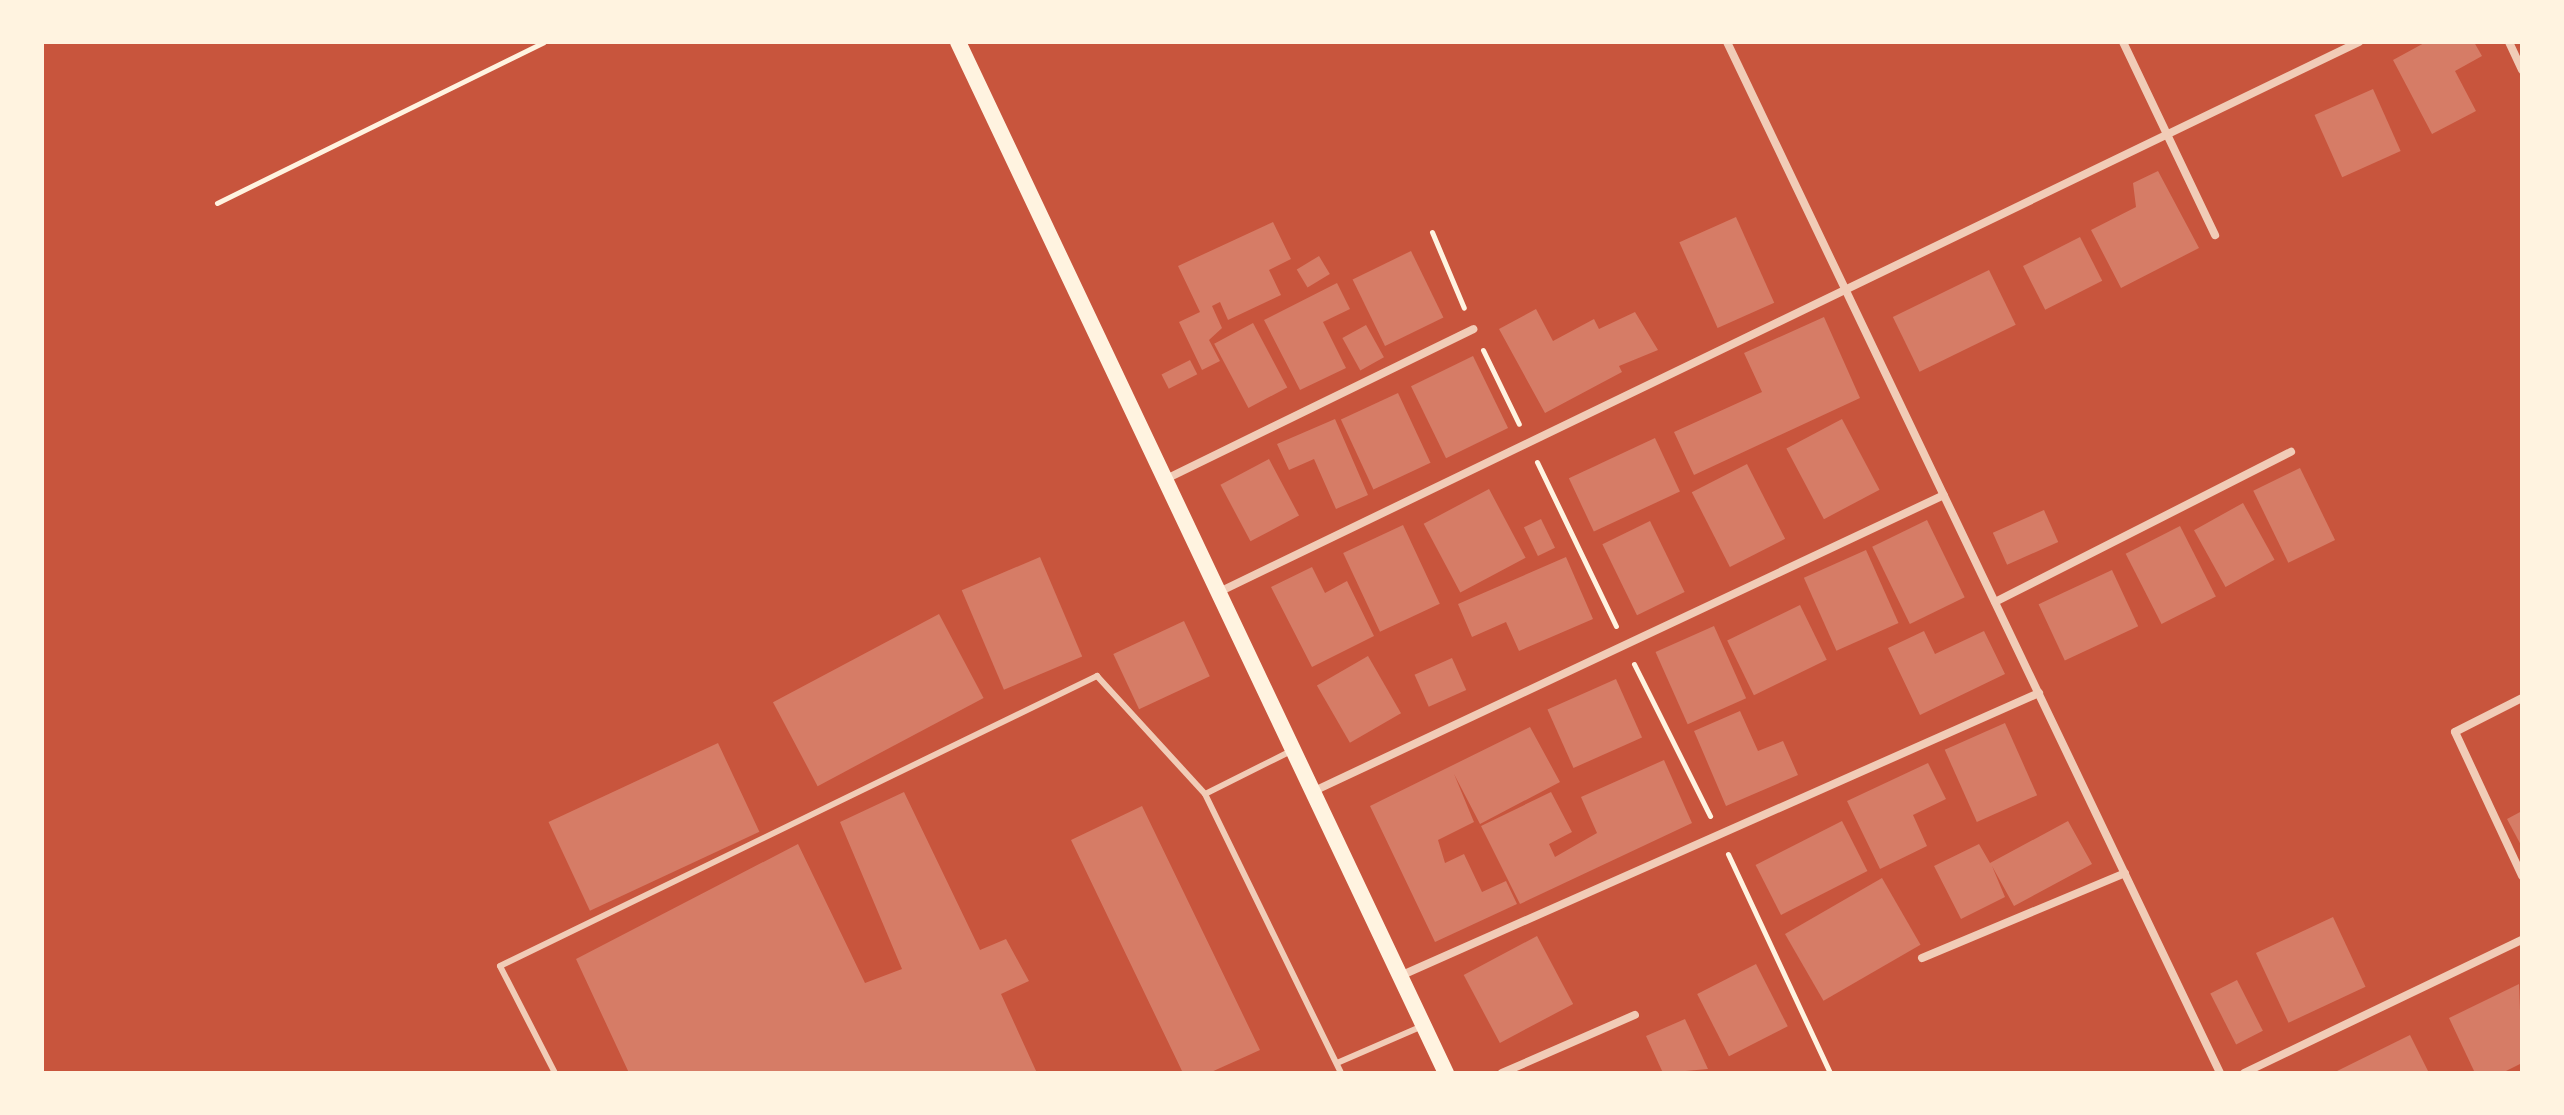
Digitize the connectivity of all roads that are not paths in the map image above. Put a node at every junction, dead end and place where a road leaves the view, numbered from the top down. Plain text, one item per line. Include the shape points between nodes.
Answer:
1 (958, 42) edge
2 (1727, 42) edge
3 (2123, 42) edge
4 (2359, 42) edge
5 (2509, 42) edge
6 (2522, 70) edge
7 (2166, 136) junction
8 (2215, 235) dead end
9 (1847, 290) junction
10 (1473, 329) dead end
11 (2291, 452) dead end
12 (1165, 480) junction
13 (1944, 495) junction
14 (1219, 593) junction
15 (1995, 602) junction
16 (2039, 693) junction
17 (2522, 698) edge
18 (1293, 750) junction
19 (1312, 792) junction
20 (1205, 794) junction
21 (2125, 873) junction
22 (2522, 876) edge
23 (2522, 940) edge
24 (1922, 958) dead end
25 (1400, 976) junction
26 (1635, 1015) dead end
27 (1424, 1026) junction
28 (1337, 1063) junction
29 (555, 1073) edge
30 (1341, 1073) edge
31 (1446, 1073) edge
32 (1502, 1073) edge
33 (2220, 1073) edge
34 (2244, 1073) edge

1 - 12 main road
2 - 9 street
3 - 7 street
4 - 7 street
5 - 6 street
7 - 8 street
7 - 9 street
9 - 13 street
9 - 14 street
10 - 12 street
11 - 15 street
12 - 14 main road
13 - 15 street
13 - 19 street
14 - 18 main road
15 - 16 street
16 - 21 street
16 - 25 street
17 - 22 street via 2455,732
18 - 19 main road
18 - 20 lane
19 - 25 main road
20 - 28 lane
20 - 29 lane via 1097,676 500,966
21 - 24 street
21 - 33 street
23 - 34 street
25 - 27 main road
26 - 32 street
27 - 28 lane
27 - 31 main road
28 - 30 lane

